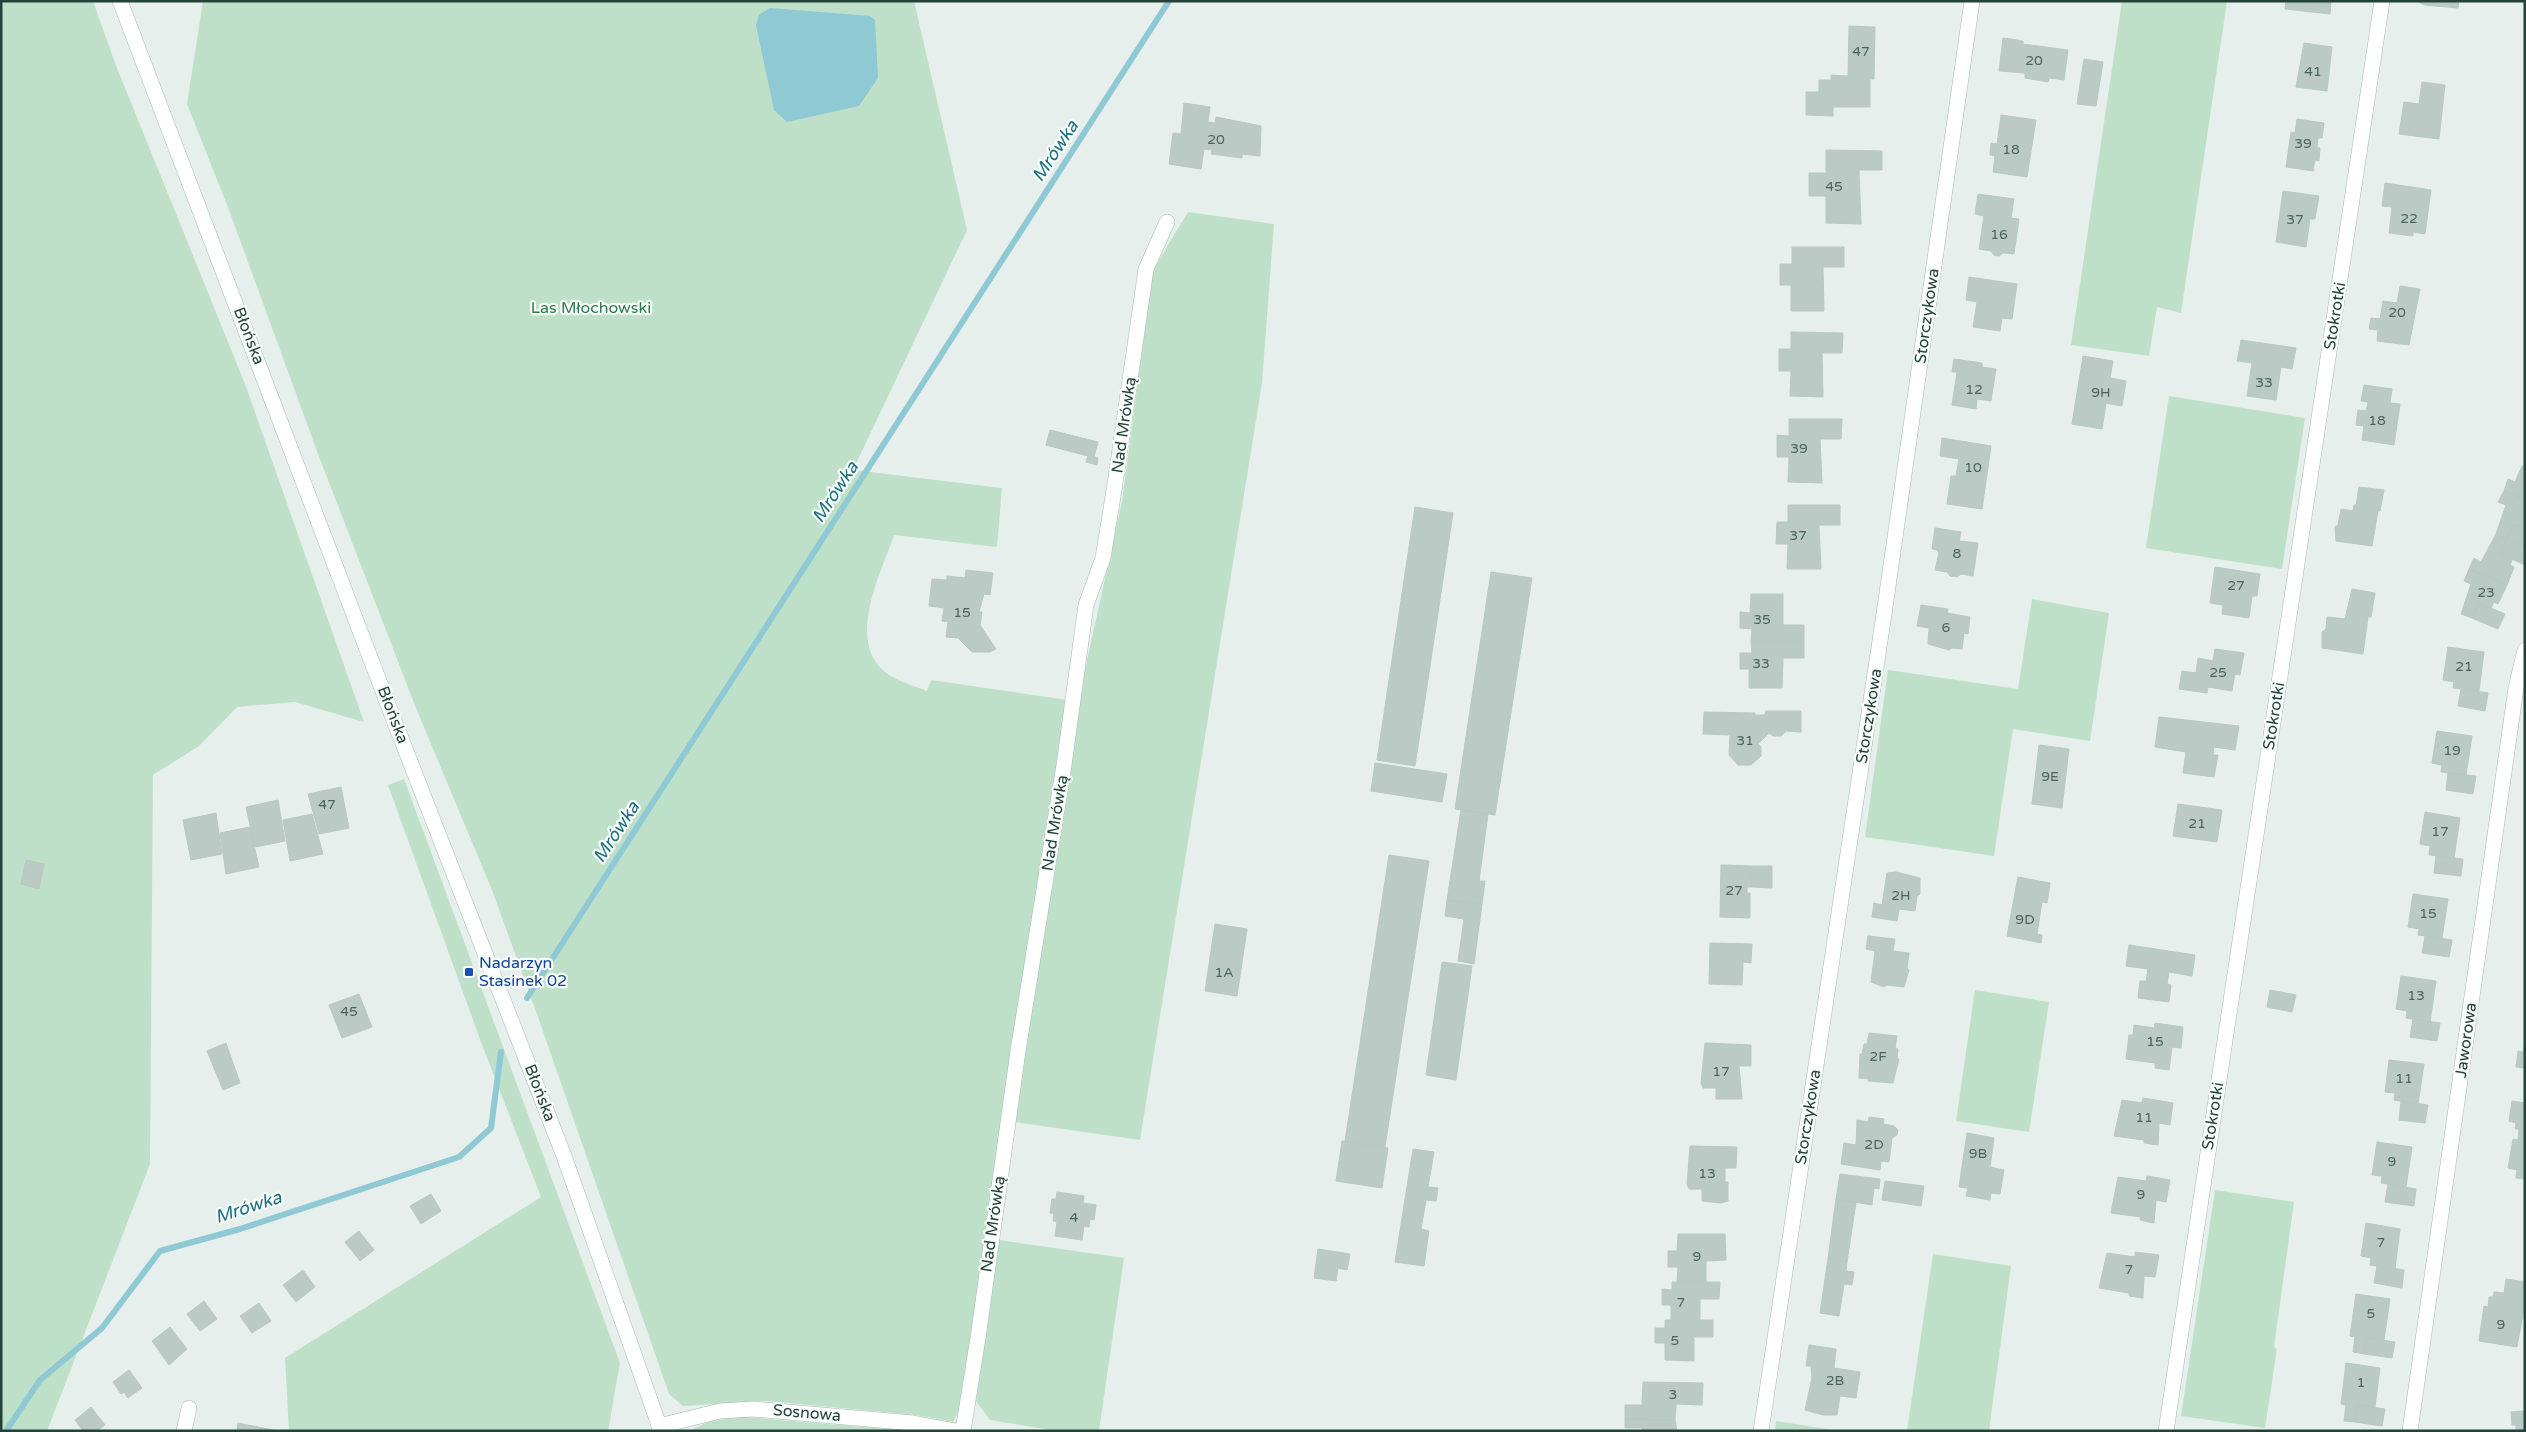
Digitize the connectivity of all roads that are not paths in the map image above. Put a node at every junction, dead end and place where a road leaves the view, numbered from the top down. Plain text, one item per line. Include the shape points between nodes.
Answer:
1 (120, 1) edge
2 (1972, 1) edge
3 (2382, 1) edge
4 (1167, 222) dead end
5 (2525, 650) edge
6 (189, 1408) dead end
7 (660, 1428) edge
8 (184, 1431) edge
9 (956, 1431) edge
10 (963, 1431) edge
11 (1761, 1431) edge
12 (2166, 1431) edge
13 (2410, 1431) edge

1 - 7 street, Błońska via 564,1156
2 - 11 street, Storczykowa
3 - 12 street, Stokrotki
4 - 10 street, Nad Mrówką via 1146,269 1103,558 1086,605
5 - 13 street, Jaworowa via 2514,698
6 - 8 street
7 - 9 street, Sosnowa via 720,1411 753,1408 913,1423

